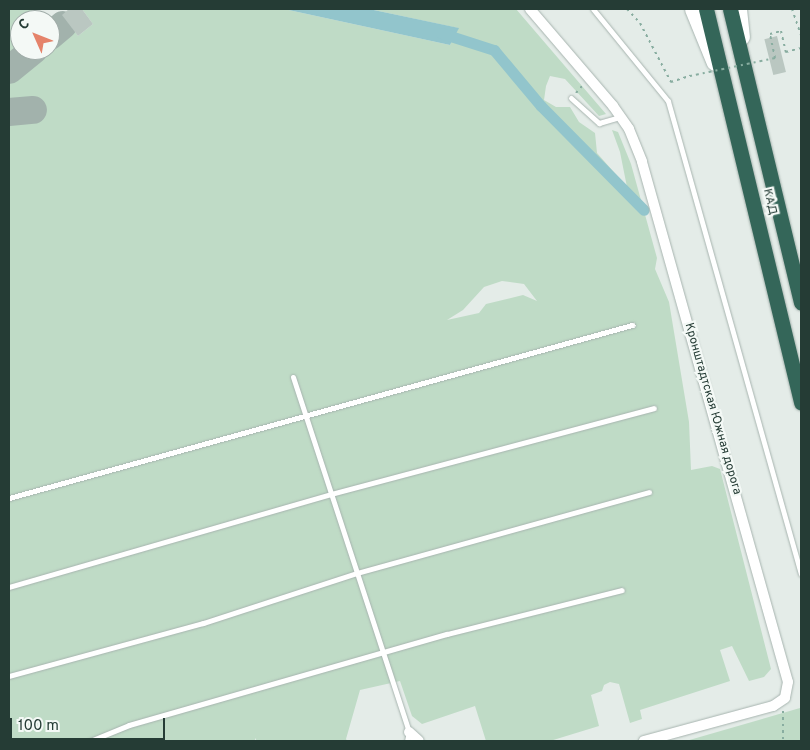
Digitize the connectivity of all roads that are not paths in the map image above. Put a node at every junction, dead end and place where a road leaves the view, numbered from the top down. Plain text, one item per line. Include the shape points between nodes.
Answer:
1 (530, 9) edge
2 (593, 9) edge
3 (692, 9) edge
4 (706, 9) edge
5 (730, 9) edge
6 (739, 9) edge
7 (743, 56) junction
8 (727, 94) junction
9 (571, 98) road end
10 (620, 117) junction
11 (801, 303) edge
12 (632, 325) dead end
13 (293, 377) dead end
14 (801, 403) edge
15 (654, 408) dead end
16 (305, 415) junction
17 (649, 492) dead end
18 (331, 494) junction
19 (9, 498) edge
20 (357, 573) junction
21 (801, 574) edge
22 (9, 586) edge
23 (622, 590) dead end
24 (383, 654) junction
25 (9, 676) edge
26 (408, 737) edge
27 (90, 741) edge
28 (419, 741) edge
29 (644, 741) edge

1 - 10 street, Кронштадтская Южная дорога
2 - 21 lane via 668,101
3 - 8 street
4 - 8 highway, КАД
5 - 7 highway, КАД
6 - 7 street
7 - 11 highway, КАД
8 - 14 highway, КАД
9 - 10 lane via 599,123
10 - 29 street, Кронштадтская Южная дорога via 629,129 642,162 788,682 785,698 773,706
12 - 16 lane
13 - 16 lane
15 - 18 lane
16 - 18 lane
16 - 19 lane
17 - 20 lane
18 - 20 lane
18 - 22 lane
20 - 24 lane
20 - 25 lane via 203,623
23 - 24 lane via 448,634
24 - 26 lane
24 - 27 lane via 129,725
26 - 28 street

